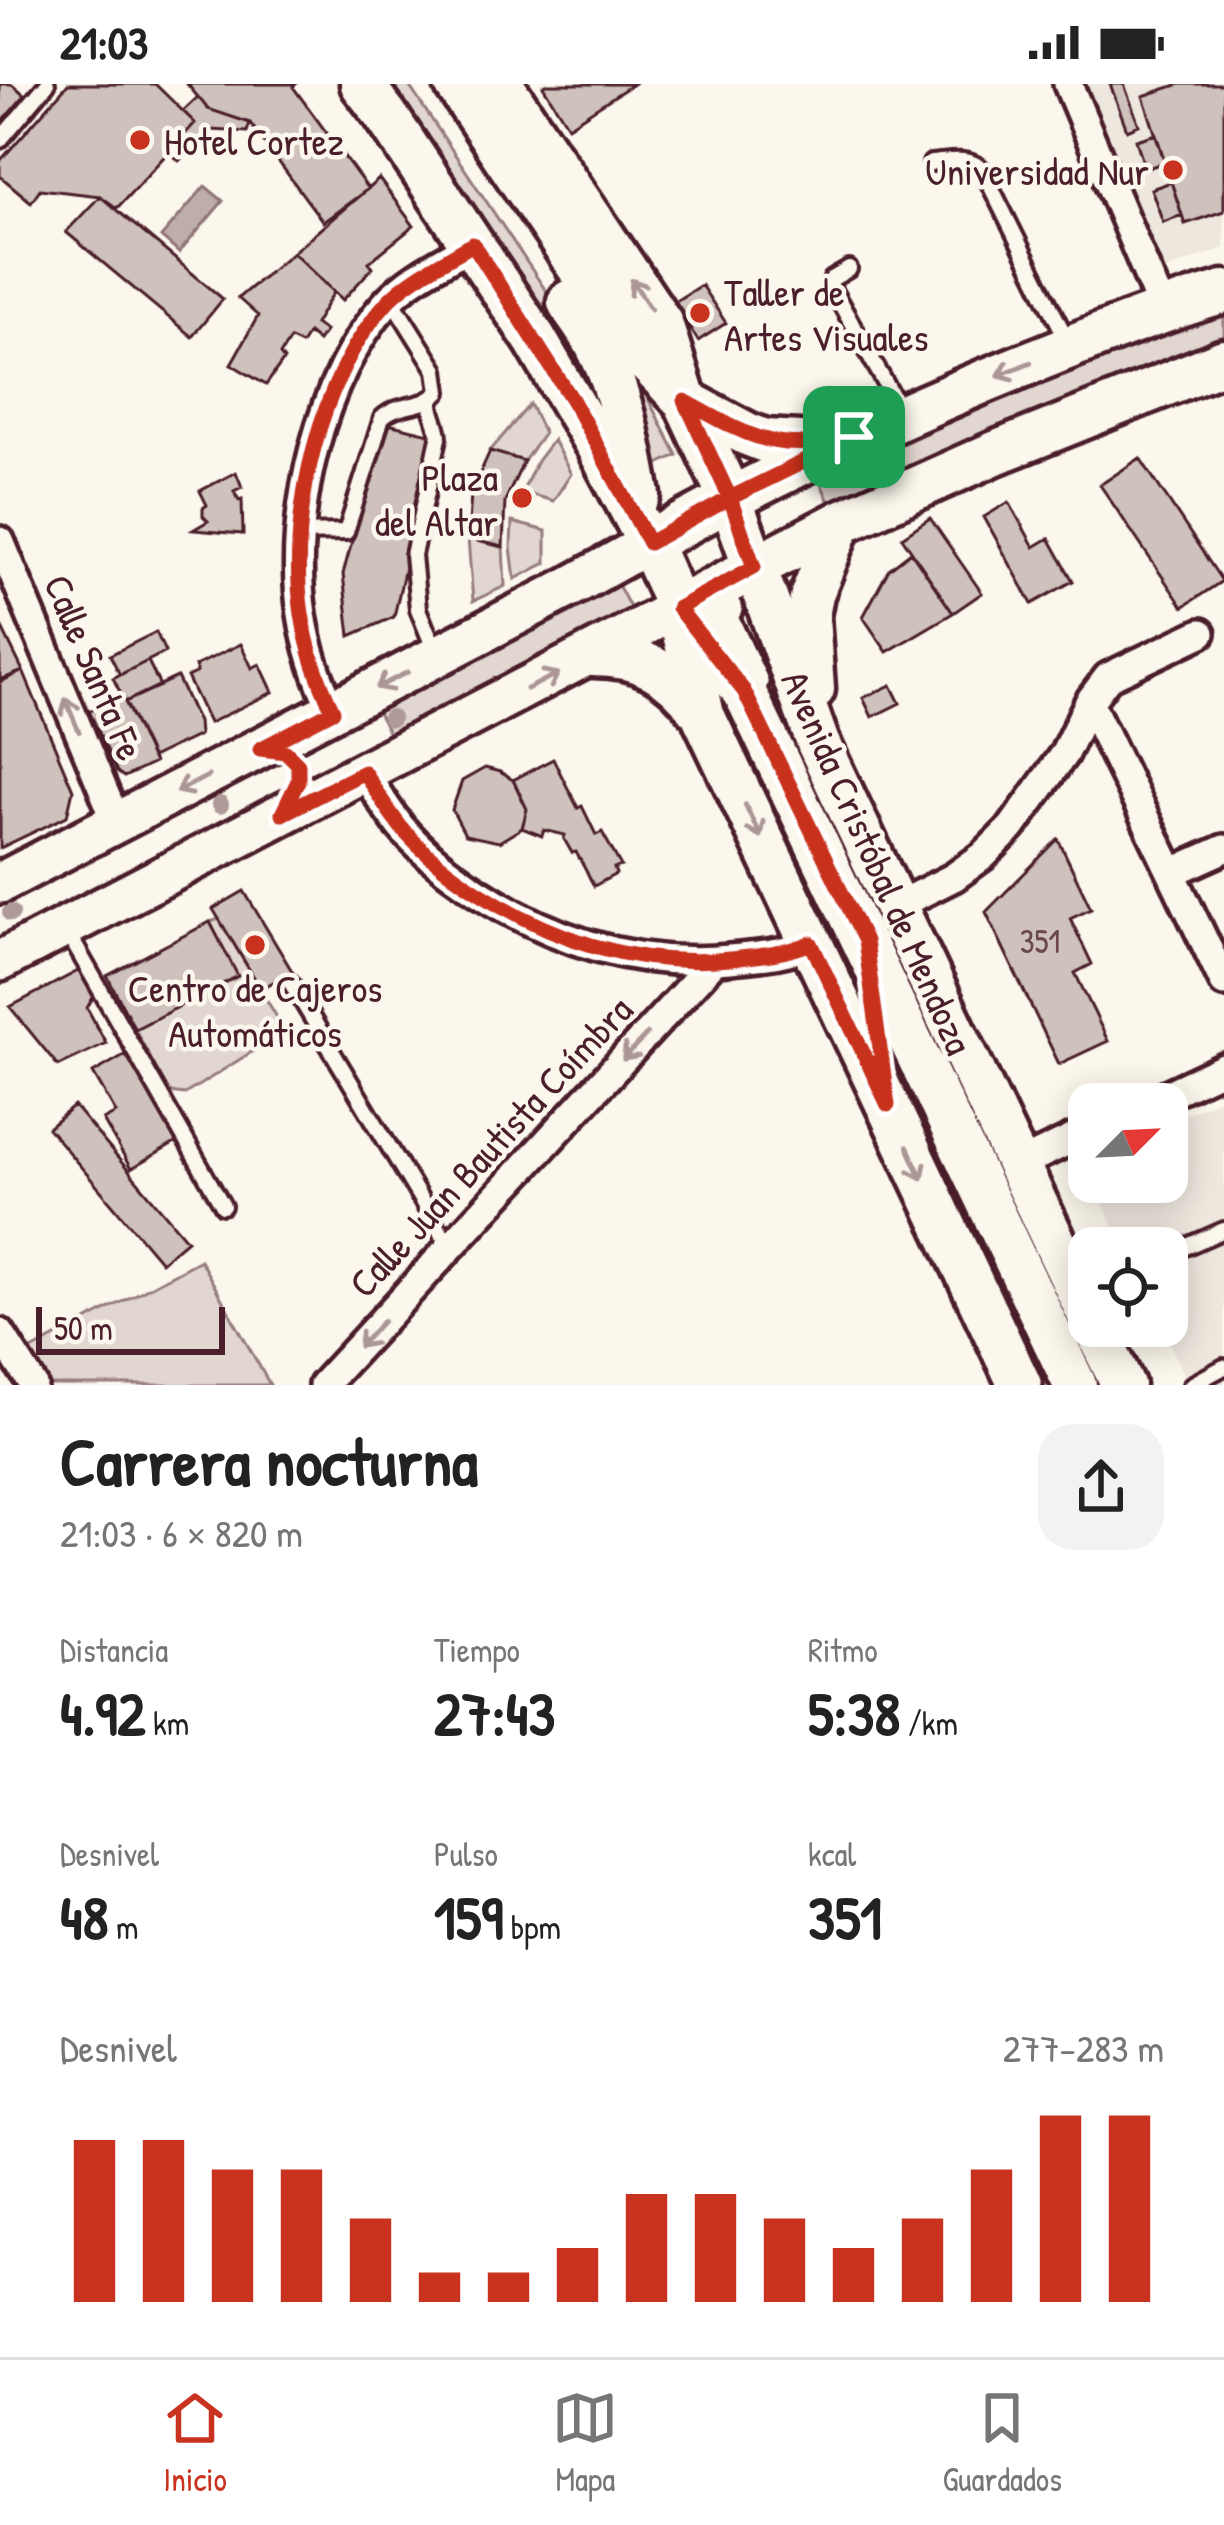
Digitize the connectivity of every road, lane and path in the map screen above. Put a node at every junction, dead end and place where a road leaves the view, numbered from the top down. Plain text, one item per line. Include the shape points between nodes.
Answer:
1 (362, 84) edge
2 (422, 84) edge
3 (456, 84) edge
4 (501, 84) edge
5 (1068, 84) edge
6 (40, 86) edge
7 (0, 140) edge
8 (931, 164) dead end
9 (473, 244) junction
10 (849, 269) dead end
11 (1224, 292) edge
12 (391, 298) junction
13 (1162, 311) junction
14 (1070, 347) junction
15 (1224, 362) edge
16 (431, 401) junction
17 (685, 401) junction
18 (903, 416) junction
19 (854, 437) junction
20 (730, 498) junction
21 (841, 522) junction
22 (299, 532) junction
23 (0, 541) edge
24 (649, 543) junction
25 (754, 567) junction
26 (678, 608) junction
27 (1201, 633) dead end
28 (612, 653) junction
29 (437, 657) junction
30 (1089, 703) junction
31 (333, 711) junction
32 (703, 716) junction
33 (818, 743) junction
34 (769, 744) junction
35 (260, 749) junction
36 (364, 772) junction
37 (282, 814) junction
38 (117, 823) junction
39 (1224, 849) edge
40 (1173, 872) junction
41 (0, 883) edge
42 (894, 907) junction
43 (65, 928) junction
44 (865, 941) junction
45 (811, 943) junction
46 (0, 961) edge
47 (714, 961) junction
48 (291, 982) dead end
49 (1224, 982) edge
50 (1224, 1068) edge
51 (1188, 1085) edge
52 (888, 1105) junction
53 (1068, 1142) edge
54 (1018, 1165) junction
55 (223, 1206) dead end
56 (1224, 1230) edge
57 (1188, 1246) edge
58 (450, 1248) junction
59 (1068, 1266) edge
60 (0, 1333) edge
61 (1106, 1347) edge
62 (1224, 1367) edge
63 (33, 1385) edge
64 (323, 1385) edge
65 (1020, 1385) edge
66 (1075, 1385) edge
67 (1087, 1385) edge
68 (1096, 1385) edge
69 (1123, 1385) edge
70 (1191, 1385) edge

1 - 9 main road, Avenida Cristóbal de Mendoza
2 - 24 main road, Avenida Cristóbal de Mendoza via 598,347 627,430
3 - 17 main road, Avenida Cristóbal de Mendoza via 632,345
17 -> 4 main road, Avenida Cristóbal de Mendoza via 661,323
5 - 13 street
6 - 7 lane
8 - 14 lane via 964,160 982,169
9 - 12 street
9 - 24 main road, Avenida Cristóbal de Mendoza via 573,401
10 - 18 lane via 830,285
11 - 13 main road
12 - 16 lane via 436,370 440,392
12 - 22 street via 335,384
13 - 14 main road
14 -> 18 main road
15 - 21 main road
16 - 22 lane via 382,418 346,532
16 - 29 lane via 439,438 414,573
17 - 19 main road via 765,441
17 - 20 main road, Avenida Cristóbal de Mendoza
18 - 19 main road
19 - 20 main road
20 - 24 main road
20 - 25 main road, Avenida Cristóbal de Mendoza
21 - 25 main road
21 - 33 main road via 808,616
22 - 31 street via 302,615
38 -> 23 street, Calle Santa Fe
24 - 26 main road, Avenida Cristóbal de Mendoza
24 - 29 main road
25 - 26 main road
25 - 33 main road, Avenida Cristóbal de Mendoza
26 - 28 main road
26 - 32 main road, Avenida Cristóbal de Mendoza
26 - 34 main road, Avenida Cristóbal de Mendoza via 744,691
27 - 30 street via 1108,677
28 - 32 main road via 657,668
36 -> 28 main road
29 -> 31 main road
30 - 40 street
30 - 42 street via 1012,827 954,877
31 - 35 main road
32 - 34 main road
32 -> 45 main road, Avenida Cristóbal de Mendoza
33 - 42 main road, Avenida Cristóbal de Mendoza
34 - 44 main road, Avenida Cristóbal de Mendoza
35 - 37 main road via 286,752 298,764
35 -> 38 main road
36 - 37 main road
36 - 47 street via 428,856 500,906 596,947
37 - 43 main road
38 - 41 main road
39 - 40 street
40 - 49 street
42 - 54 main road, Avenida Cristóbal de Mendoza
43 - 46 main road
43 - 55 lane
44 - 52 main road
44 - 66 main road, Avenida Cristóbal de Mendoza
45 - 47 street
45 - 52 main road, Avenida Cristóbal de Mendoza
47 -> 58 street, Calle Juan Bautista Coímbra
48 - 58 lane
50 - 51 street
52 -> 65 main road, Avenida Cristóbal de Mendoza
53 - 54 street
54 - 59 main road, Avenida Cristóbal de Mendoza
56 - 57 lane
58 -> 64 street, Calle Juan Bautista Coímbra
60 - 63 street
61 - 69 main road, Avenida Cristóbal de Mendoza
62 - 70 lane
67 - 68 street via 721,612 728,609

